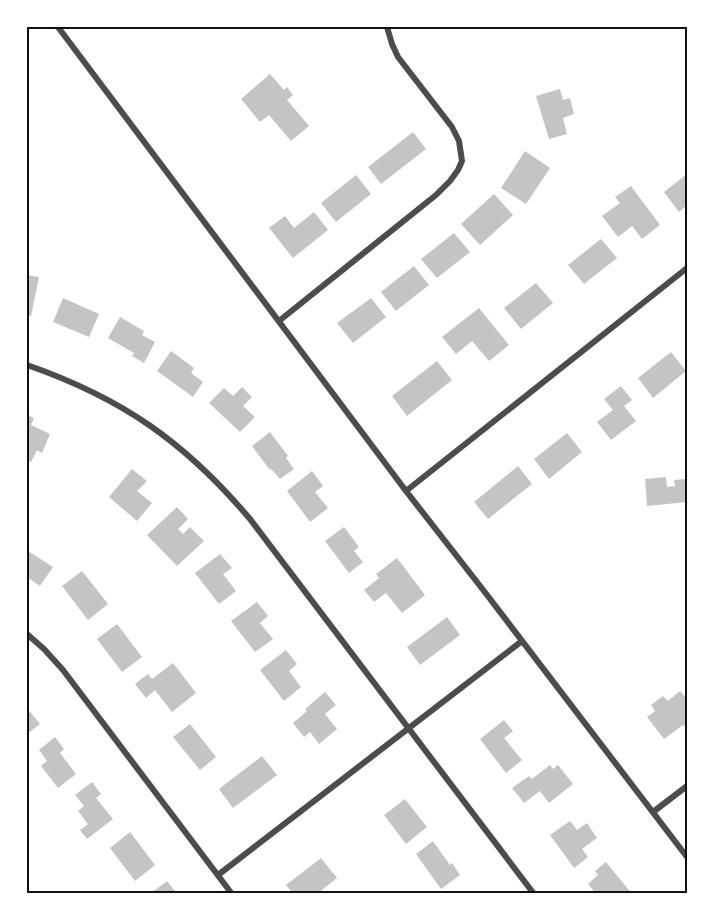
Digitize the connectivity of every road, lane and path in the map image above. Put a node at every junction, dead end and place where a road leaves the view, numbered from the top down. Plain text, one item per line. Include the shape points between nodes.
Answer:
1 (58, 27) edge
2 (387, 27) edge
3 (687, 267) edge
4 (279, 321) junction
5 (27, 365) edge
6 (406, 491) junction
7 (27, 634) edge
8 (522, 641) junction
9 (409, 728) junction
10 (687, 786) edge
11 (653, 812) junction
12 (687, 857) edge
13 (218, 875) junction
14 (232, 894) edge
15 (534, 894) edge

1 - 4 street
2 - 4 street via 398,57 452,128 462,161 436,195
3 - 6 street
4 - 6 street
5 - 9 street via 76,384 133,414 206,471 250,519
6 - 8 street
7 - 13 street via 63,670
8 - 9 street
8 - 11 street
9 - 13 street
9 - 15 street
10 - 11 street
11 - 12 street
13 - 14 street

